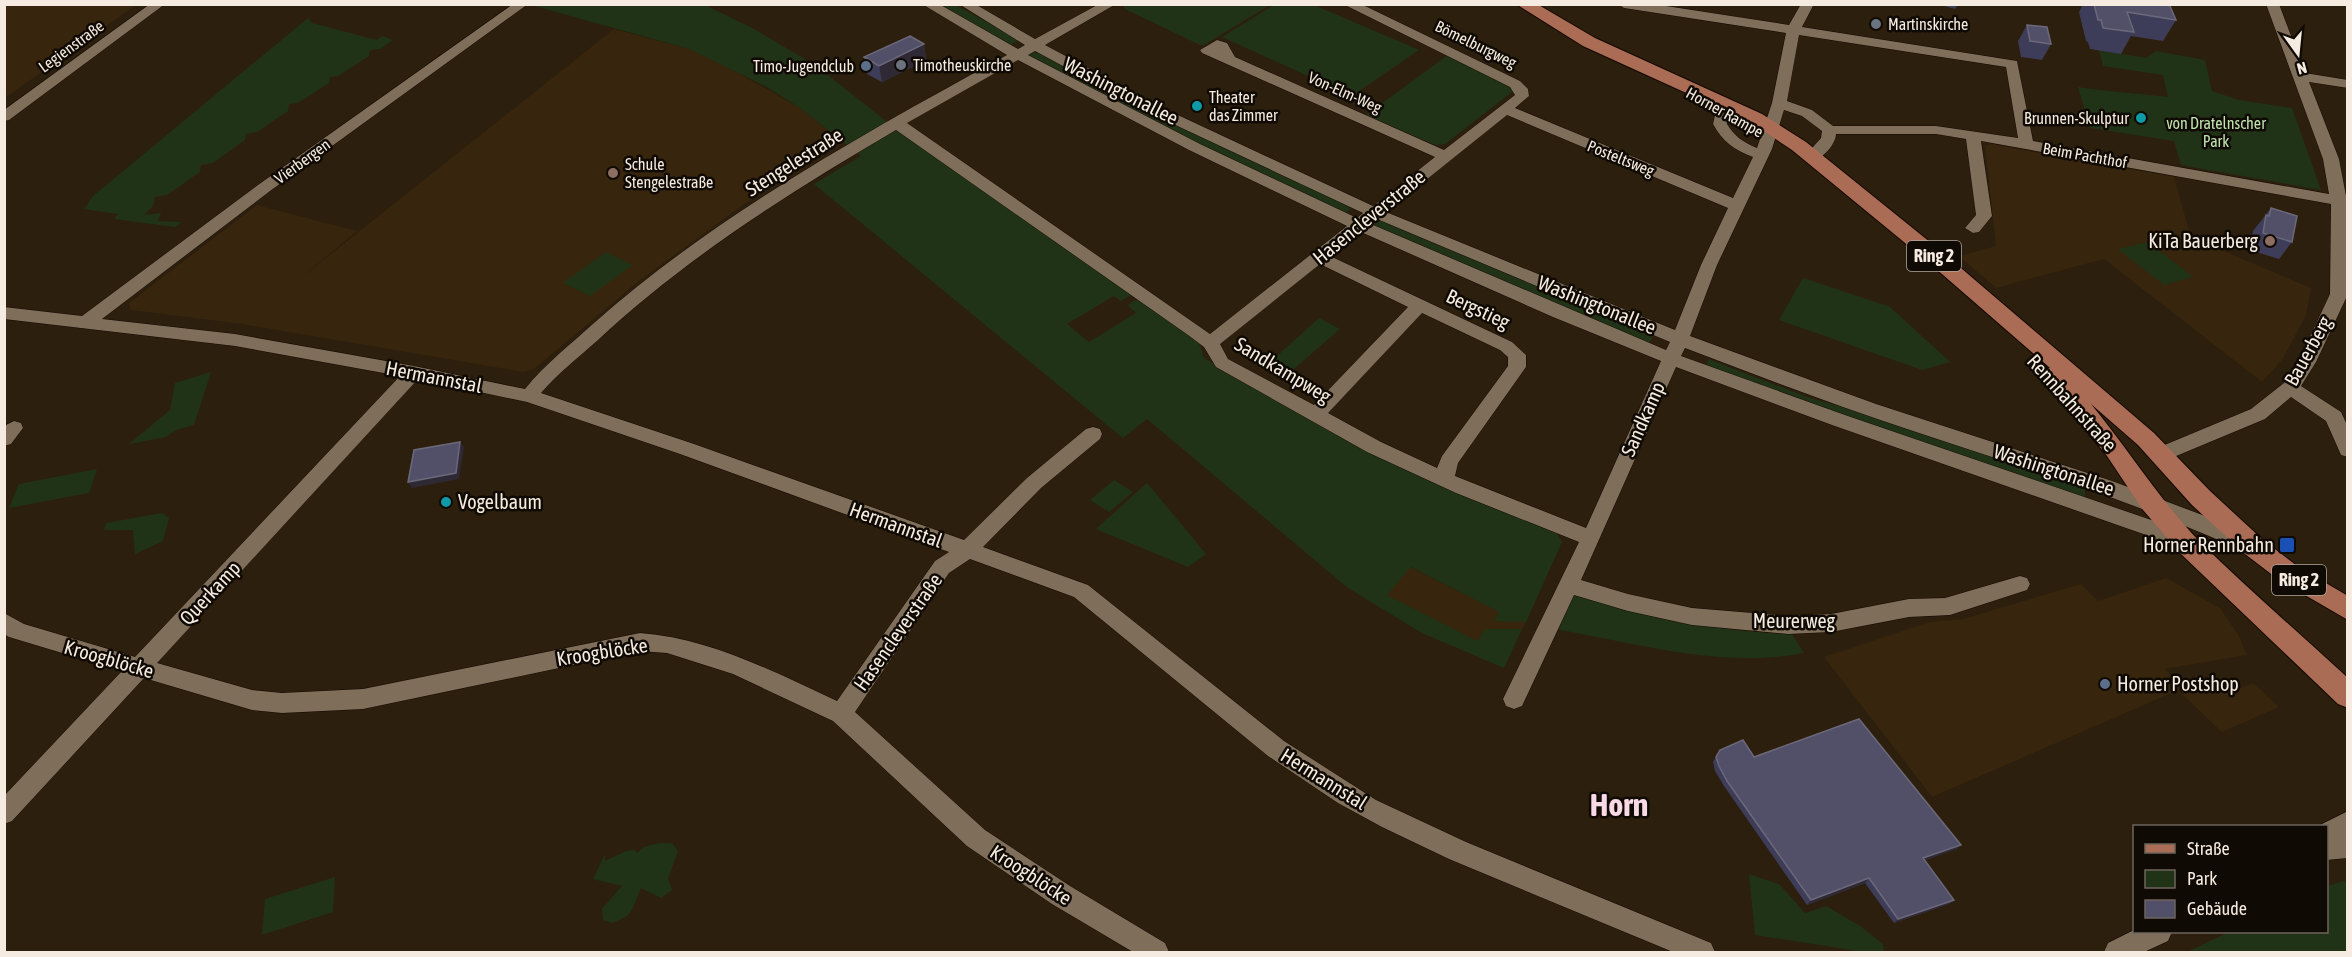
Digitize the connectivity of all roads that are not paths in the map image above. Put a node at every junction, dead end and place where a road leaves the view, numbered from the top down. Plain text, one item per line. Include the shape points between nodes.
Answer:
1 (159, 4) edge
2 (495, 4) edge
3 (928, 4) edge
4 (965, 4) edge
5 (1110, 4) edge
6 (1348, 4) edge
7 (1524, 4) edge
8 (1624, 4) edge
9 (1808, 4) edge
10 (2272, 4) edge
11 (517, 8) edge
12 (1688, 9) edge
13 (1793, 31) junction
14 (1034, 46) junction
15 (1016, 56) junction
16 (1230, 60) dead end
17 (1655, 73) junction
18 (2300, 76) junction
19 (2348, 84) edge
20 (1521, 89) joint
21 (1779, 103) junction
22 (1504, 110) junction
23 (4, 117) edge
24 (898, 124) junction
25 (1829, 130) junction
26 (1973, 135) junction
27 (1767, 140) junction
28 (2026, 144) junction
29 (1445, 156) junction
30 (1813, 156) junction
31 (2331, 159) junction
32 (2348, 163) edge
33 (2339, 201) junction
34 (1737, 206) junction
35 (1373, 213) junction
36 (1359, 226) junction
37 (1973, 228) dead end
38 (1318, 257) junction
39 (2343, 295) edge
40 (1419, 306) junction
41 (4, 314) edge
42 (86, 322) junction
43 (1680, 339) junction
44 (1210, 343) junction
45 (1670, 358) junction
46 (414, 372) junction
47 (2290, 388) junction
48 (529, 396) junction
49 (1315, 416) junction
50 (1093, 434) dead end
51 (2348, 450) edge
52 (2162, 454) junction
53 (1444, 479) junction
54 (2152, 504) junction
55 (1591, 538) junction
56 (2254, 547) junction
57 (2191, 548) junction
58 (966, 551) junction
59 (1568, 584) junction
60 (2020, 584) dead end
61 (2348, 609) edge
62 (4, 622) edge
63 (140, 669) junction
64 (2348, 696) edge
65 (1514, 699) dead end
66 (840, 714) junction
67 (4, 813) edge
68 (2348, 822) edge
69 (2328, 834) edge
70 (2348, 846) edge
71 (2328, 849) edge
72 (2157, 933) edge
73 (1156, 952) edge
74 (1702, 952) edge
75 (2117, 952) edge

1 - 23 street, Legienstraße
2 - 11 street
3 - 15 street, Washingtonallee
4 - 14 street, Washingtonallee
5 - 14 street, Stengelestraße
6 - 20 street, Bömelburgweg
7 - 17 main road, Horner Rampe via 1589,42
8 - 12 street
9 - 13 street, Sandkamp
10 - 18 street, Bauerberg
11 - 42 street, Vierbergen via 264,188
12 - 13 street
13 - 21 street, Sandkamp
13 - 28 street via 2012,64
14 - 15 street, Stengelestraße
14 - 35 street, Washingtonallee
15 - 24 street, Stengelestraße
15 - 36 street, Washingtonallee via 1184,144
16 - 29 street, Von-Elm-Weg
17 - 27 main road, Horner Rampe / Ring 2
17 - 27 main road, Horner Rampe / Ring 2 via 1737,108
18 - 19 street
18 - 31 street, Bauerberg
20 - 22 street, Hasencleverstraße via 1521,96
21 - 25 street via 1807,113
21 - 27 street, Sandkamp
22 - 29 street, Hasencleverstraße
22 - 34 street, Posteltsweg
24 - 44 street, Sandkampweg
24 - 48 street, Stengelestraße via 810,174 644,290
25 - 26 street, Beim Pachthof via 1936,130
25 - 30 street via 1829,139
26 - 28 street, Beim Pachthof
26 - 37 street via 1984,216
27 - 30 main road, Rennbahnstraße / Ring 2
27 - 34 street, Sandkamp
27 - 54 main road, Rennbahnstraße / Ring 2 via 1803,162 1881,225 2033,358 2074,399
28 - 33 street, Beim Pachthof
29 - 35 street, Hasencleverstraße
30 - 52 main road, Rennbahnstraße / Ring 2
31 - 32 street
31 - 33 street, Bauerberg
33 - 39 street, Bauerberg
34 - 43 street, Sandkamp
35 - 36 street, Hasencleverstraße
35 - 43 street, Washingtonallee
36 - 38 street, Hasencleverstraße
36 - 45 street, Washingtonallee
38 - 40 street, Bergstieg
38 - 44 street, Hasencleverstraße
39 - 47 street, Bauerberg
40 - 49 street
40 - 53 street, Bergstieg via 1506,346 1518,361 1517,368 1449,461
41 - 42 street, Hermannstal
42 - 46 street, Hermannstal via 235,340
43 - 45 street, Sandkamp
43 - 54 street, Washingtonallee via 1868,408
44 - 49 street, Sandkampweg via 1222,363
45 - 55 street, Sandkamp
45 - 57 street, Washingtonallee via 1871,433 2156,530
46 - 48 street, Hermannstal
46 - 63 street, Querkamp
47 - 51 street via 2334,417
47 - 52 street, Bauerberg via 2258,414
48 - 58 street, Hermannstal
49 - 53 street, Sandkampweg
50 - 58 street, Hasencleverstraße via 1034,483
52 - 56 main road, Rennbahnstraße / Ring 2 via 2201,498
53 - 55 street, Sandkampweg
54 - 56 street, Washingtonallee
54 - 57 main road, Rennbahnstraße
55 - 59 street, Sandkamp
56 - 61 main road, Rennbahnstraße / Ring 2
57 - 64 main road, Rennbahnstraße / Ring 2
58 - 66 street, Hasencleverstraße via 942,567
58 - 74 street, Hermannstal via 1081,591 1252,732 1346,795 1454,849
59 - 60 street, Meurerweg via 1683,614 1794,624 1949,606
59 - 65 street, Sandkamp
62 - 63 street, Kroogblöcke via 14,630
63 - 66 street, Kroogblöcke via 252,700 333,702 400,692 640,642 667,644 739,666
63 - 67 street, Querkamp
66 - 73 street, Kroogblöcke via 982,842
68 - 69 street
70 - 71 street
72 - 75 street

